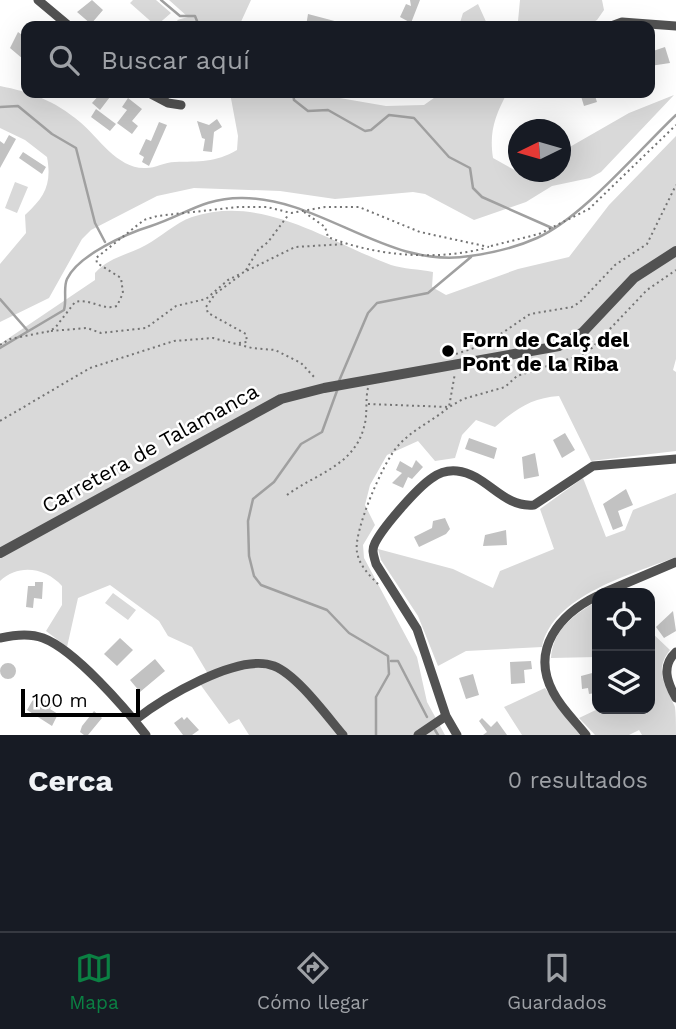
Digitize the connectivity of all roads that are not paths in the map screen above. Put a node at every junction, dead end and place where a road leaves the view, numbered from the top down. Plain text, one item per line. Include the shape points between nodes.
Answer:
1 (38, 0) edge
2 (63, 21) edge
3 (655, 24) edge
4 (676, 26) edge
5 (158, 98) edge
6 (181, 105) dead end
7 (676, 251) edge
8 (676, 459) edge
9 (0, 553) edge
10 (676, 562) edge
11 (615, 588) edge
12 (592, 599) edge
13 (0, 638) edge
14 (676, 652) edge
15 (676, 698) edge
16 (446, 716) junction
17 (135, 720) junction
18 (146, 735) edge
19 (343, 735) edge
20 (418, 735) edge
21 (457, 735) edge
22 (586, 735) edge

1 - 2 street
3 - 4 street
5 - 6 street
7 - 9 street, Carretera de Talamanca via 624,286 570,340 545,349 290,396
8 - 16 street via 593,466 534,505 514,504 461,471 436,475 421,487 374,545 376,564 424,644
10 - 11 street
12 - 22 street via 564,616 551,636 545,659 551,689
13 - 17 street via 41,637 53,643
14 - 15 street via 666,670
16 - 20 street
16 - 21 street
17 - 18 street
17 - 19 street via 165,698 207,677 271,664 291,677

